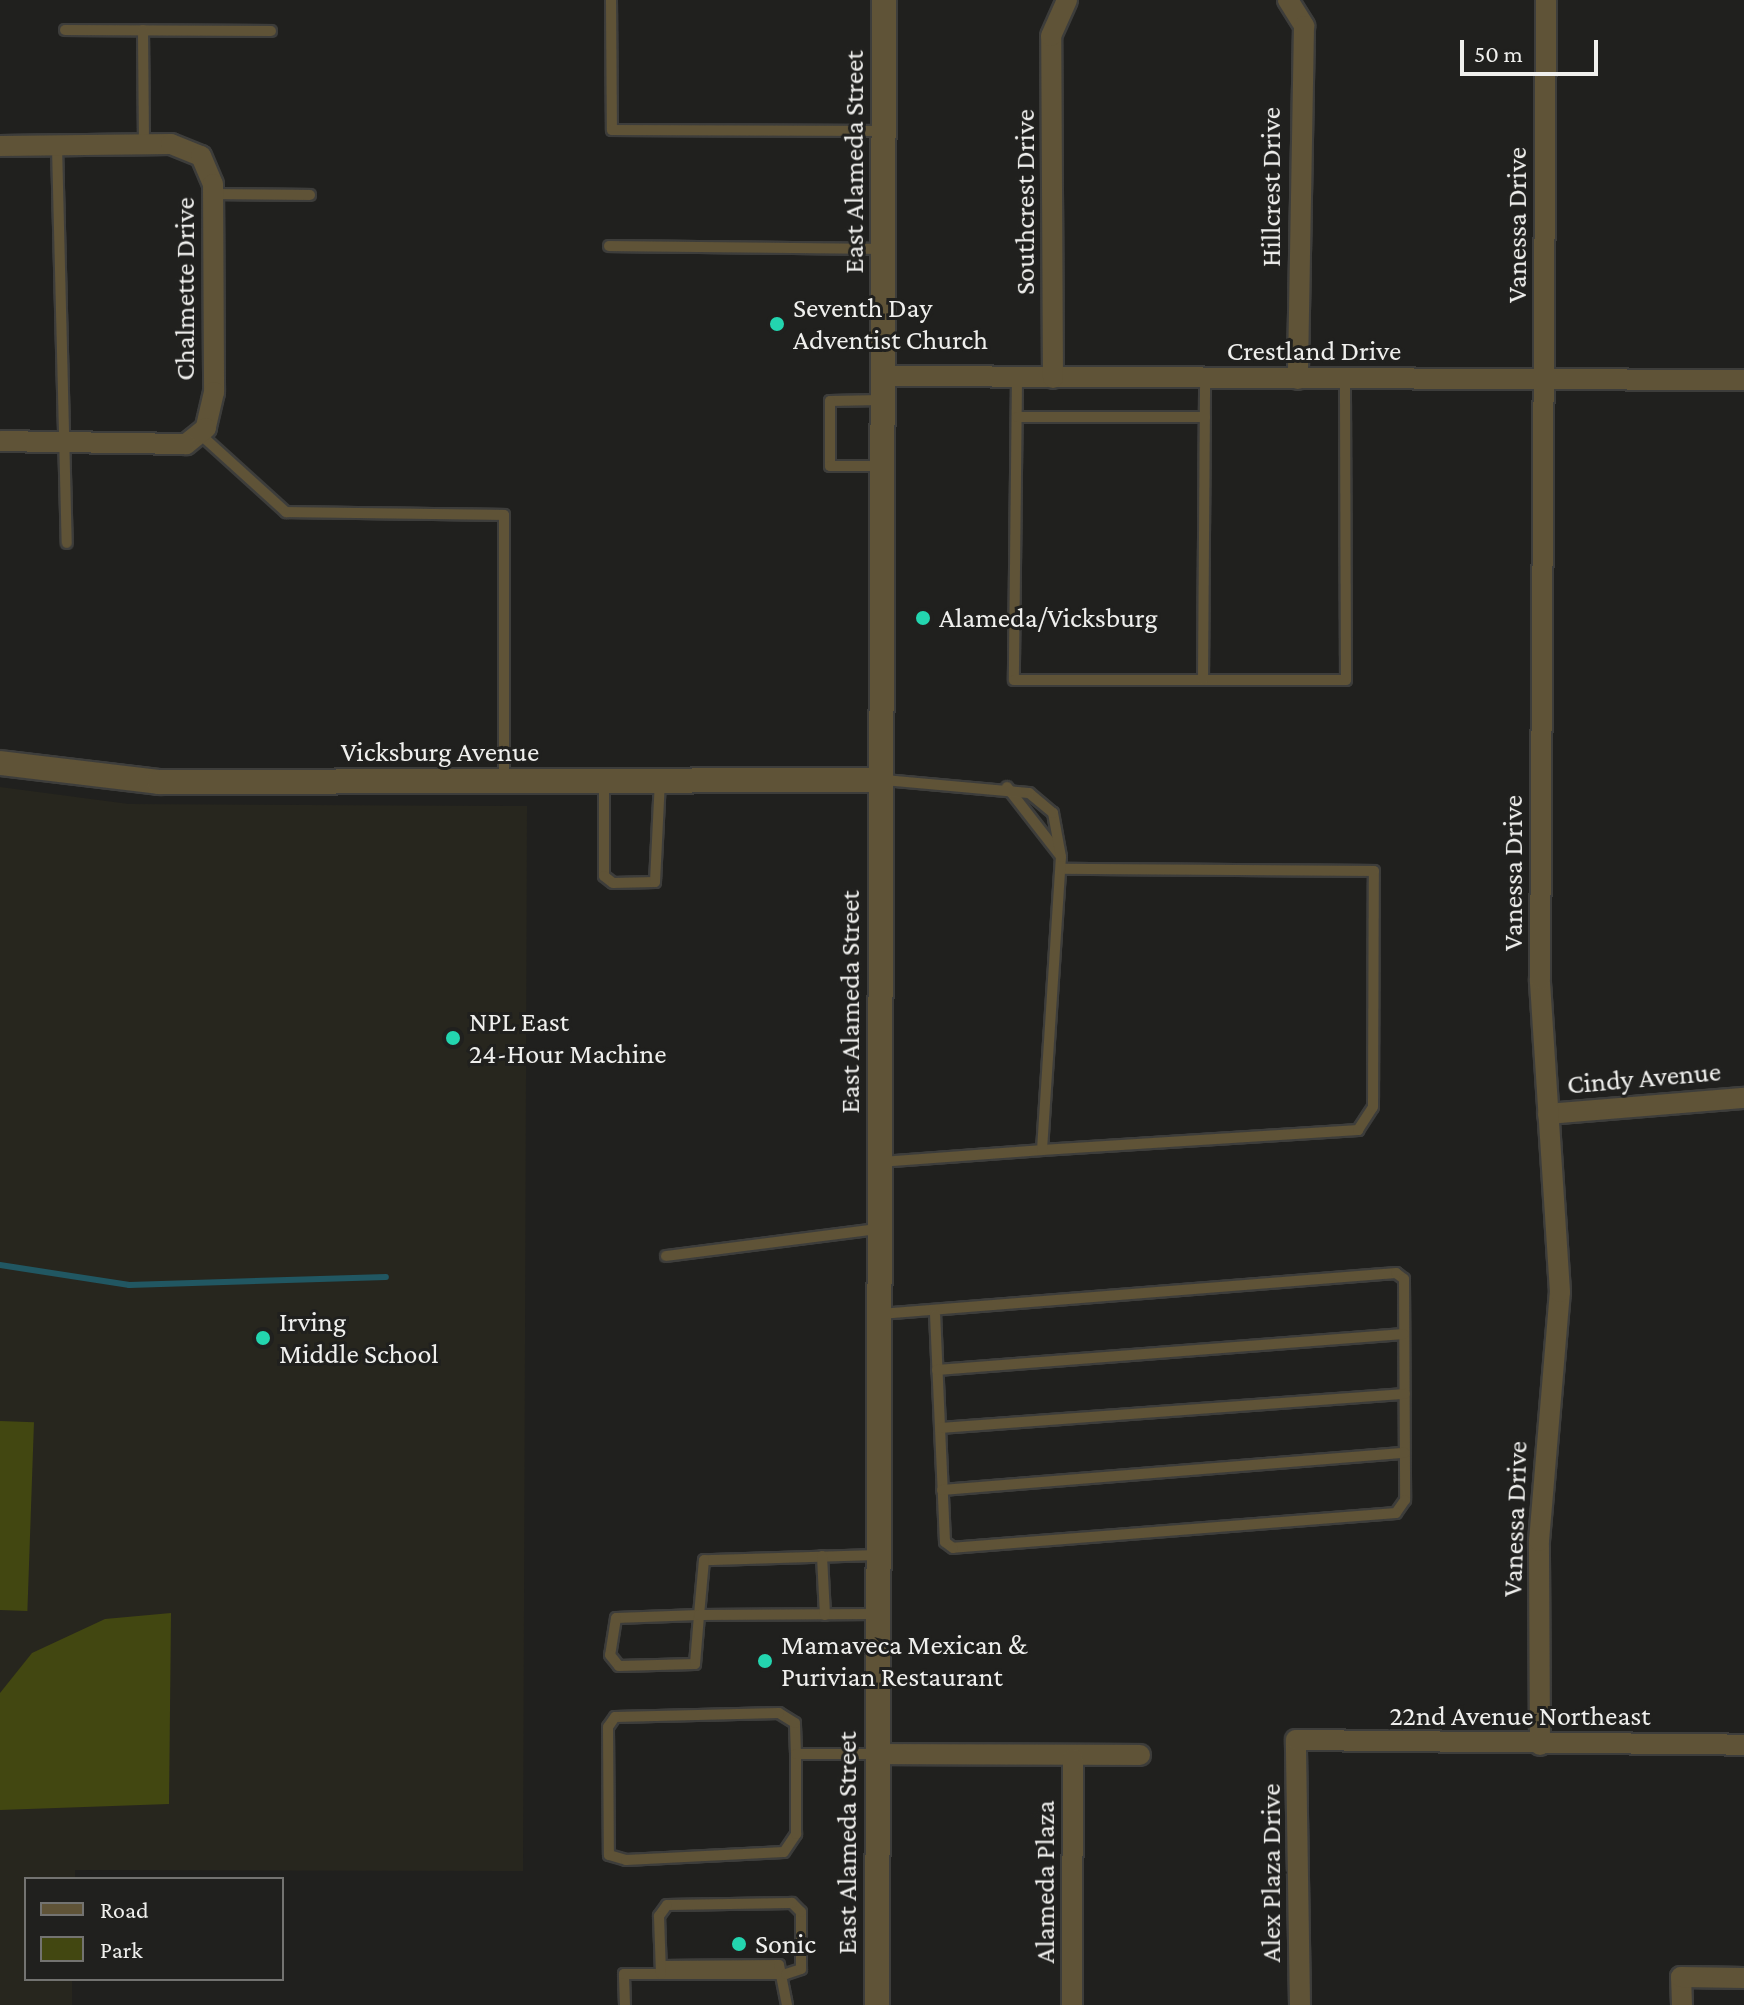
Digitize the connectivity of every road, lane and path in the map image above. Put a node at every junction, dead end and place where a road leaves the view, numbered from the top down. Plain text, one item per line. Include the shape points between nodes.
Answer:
1 (611, 0) edge
2 (884, 0) edge
3 (1067, 0) edge
4 (1288, 0) edge
5 (1546, 0) edge
6 (65, 30) dead end
7 (143, 30) junction
8 (271, 31) dead end
9 (885, 131) junction
10 (144, 145) junction
11 (0, 146) edge
12 (57, 146) junction
13 (213, 194) junction
14 (310, 195) dead end
15 (609, 246) dead end
16 (884, 249) junction
17 (883, 376) junction
18 (1017, 377) junction
19 (1053, 378) junction
20 (1544, 378) junction
21 (1205, 379) junction
22 (1298, 379) junction
23 (1345, 379) junction
24 (1744, 380) edge
25 (883, 400) junction
26 (1017, 417) junction
27 (1205, 417) junction
28 (201, 435) junction
29 (0, 441) edge
30 (62, 441) junction
31 (883, 466) junction
32 (67, 543) dead end
33 (1203, 680) junction
34 (0, 763) edge
35 (882, 780) junction
36 (604, 781) junction
37 (660, 781) junction
38 (504, 783) junction
39 (1007, 787) junction
40 (1061, 857) junction
41 (1061, 869) junction
42 (1744, 1098) edge
43 (1548, 1114) junction
44 (1042, 1150) junction
45 (878, 1162) junction
46 (878, 1229) junction
47 (666, 1256) dead end
48 (878, 1314) junction
49 (935, 1315) junction
50 (1404, 1334) junction
51 (937, 1370) junction
52 (1405, 1394) junction
53 (940, 1428) junction
54 (1405, 1453) junction
55 (942, 1490) junction
56 (877, 1555) junction
57 (822, 1556) junction
58 (877, 1614) junction
59 (699, 1615) junction
60 (825, 1615) junction
61 (1296, 1740) joint
62 (1540, 1745) junction
63 (1744, 1745) edge
64 (796, 1754) junction
65 (876, 1754) junction
66 (1140, 1755) dead end
67 (1073, 1759) junction
68 (661, 1970) junction
69 (786, 1974) junction
70 (1744, 1978) edge
71 (625, 2005) edge
72 (787, 2005) edge
73 (877, 2005) edge
74 (1072, 2005) edge
75 (1300, 2005) edge
76 (1682, 2005) edge

1 - 9 lane via 612,130
2 - 9 street, East Alameda Street
3 - 19 street, Southcrest Drive via 1052,26
4 - 22 street, Hillcrest Drive via 1304,26
5 - 20 street, Vanessa Drive
6 - 7 lane
7 - 8 lane
7 - 10 lane
9 - 16 street, East Alameda Street
10 - 12 street, Chalmette Drive
10 - 13 street, Chalmette Drive via 196,151 208,165
11 - 12 street, Chalmette Drive
12 - 30 lane
13 - 14 lane
13 - 28 street, Chalmette Drive via 213,404
15 - 16 lane
16 - 17 street, East Alameda Street
17 - 18 street, Crestland Drive
17 - 25 street, East Alameda Street
18 - 19 street, Crestland Drive
18 - 26 lane
19 - 21 street, Crestland Drive
20 - 23 street, Crestland Drive
20 - 24 street, Crestland Drive
20 - 43 street, Vanessa Drive via 1540,979
21 - 22 street, Crestland Drive
21 - 27 lane
22 - 23 street, Crestland Drive
23 - 33 lane via 1346,680
25 - 31 street, East Alameda Street
25 - 31 lane via 830,401 830,466
26 - 27 lane
26 - 33 lane via 1014,680
27 - 33 lane
28 - 30 street via 171,445
28 - 38 lane via 286,512 504,515
29 - 30 street
30 - 32 lane
31 - 35 street, East Alameda Street
34 - 38 street, Vicksburg Avenue via 159,782
35 - 37 street, Vicksburg Avenue
35 - 39 lane
35 - 45 street, East Alameda Street
36 - 37 street, Vicksburg Avenue
36 - 37 lane via 604,876 613,883 655,882 660,876
36 - 38 street, Vicksburg Avenue
39 - 40 lane
39 - 40 lane via 1041,799 1053,813
40 - 41 lane
41 - 44 lane
41 - 44 lane via 1374,871 1373,1107 1358,1130
42 - 43 street, Cindy Avenue
43 - 62 street, Vanessa Drive via 1560,1292 1539,1526
44 - 45 lane
45 - 46 street, East Alameda Street
46 - 47 lane
46 - 48 street, East Alameda Street
48 - 49 lane
48 - 56 street, East Alameda Street
49 - 50 lane via 1396,1273 1404,1279
49 - 51 lane
50 - 51 lane
50 - 52 lane
51 - 53 lane
52 - 53 lane
52 - 54 lane
53 - 55 lane
54 - 55 lane
54 - 55 lane via 1405,1500 1396,1513 953,1548 945,1542
56 - 57 lane
56 - 58 street, East Alameda Street
57 - 59 lane via 704,1560
57 - 60 lane
58 - 60 lane
58 - 65 street, East Alameda Street
59 - 59 lane via 616,1618 613,1662 695,1664
59 - 60 lane
61 - 62 street, 22nd Avenue Northeast
61 - 75 street, Alex Plaza Drive
62 - 63 street, 22nd Avenue Northeast
64 - 64 lane via 796,1834 784,1852 626,1860 609,1855 608,1727 615,1717 779,1713 795,1723
64 - 65 lane
65 - 67 street, Alameda Plaza
65 - 73 street, East Alameda Street
66 - 67 street, Alameda Plaza
67 - 74 street, Alameda Plaza
68 - 69 lane
68 - 69 lane via 659,1916 667,1905 792,1903 801,1912 801,1969
68 - 71 lane via 624,1974
69 - 72 lane
70 - 76 street via 1681,1977

